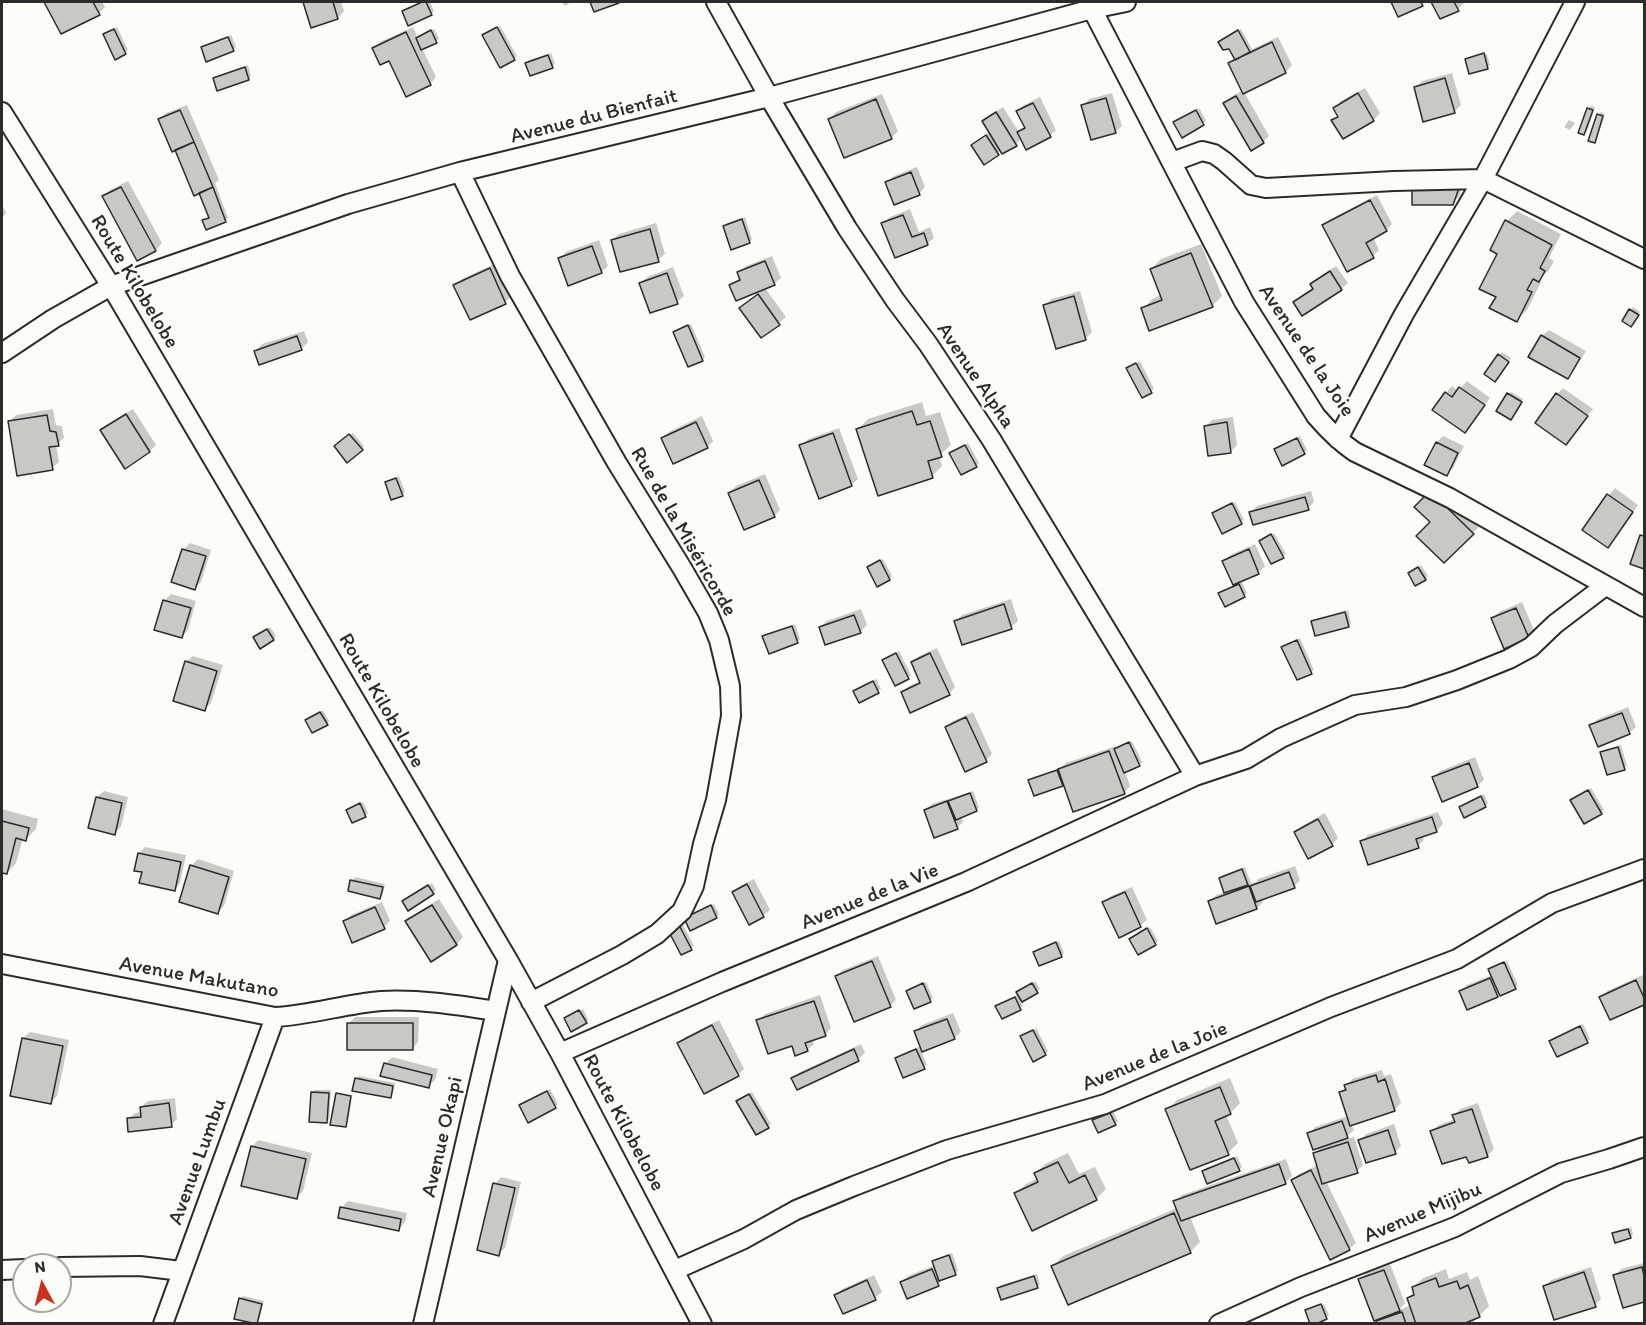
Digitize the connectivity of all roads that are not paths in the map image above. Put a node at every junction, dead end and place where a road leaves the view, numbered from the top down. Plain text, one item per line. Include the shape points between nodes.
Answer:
1 (716, 2) edge
2 (1126, 2) edge
3 (1575, 2) edge
4 (1092, 9) junction
5 (769, 98) junction
6 (2, 112) edge
7 (1172, 162) junction
8 (460, 172) junction
9 (1483, 179) junction
10 (1644, 259) edge
11 (111, 286) junction
12 (2, 353) edge
13 (1338, 439) junction
14 (1605, 586) junction
15 (1644, 607) edge
16 (1195, 776) junction
17 (1644, 869) edge
18 (508, 960) junction
19 (2, 964) edge
20 (531, 1002) junction
21 (496, 1011) junction
22 (275, 1017) junction
23 (560, 1053) junction
24 (1644, 1147) edge
25 (72, 1267) edge
26 (675, 1270) junction
27 (182, 1271) junction
28 (163, 1323) edge
29 (423, 1323) edge
30 (702, 1323) edge
31 (1219, 1323) edge

1 - 5 street, Avenue Alpha
2 - 4 street, Avenue du Bienfait
3 - 9 street
4 - 5 street, Avenue du Bienfait
4 - 7 street, Avenue de la Joie
5 - 8 street, Avenue du Bienfait
5 - 16 street, Avenue Alpha via 848,228 991,439
6 - 11 street, Route Kilobelobe
7 - 9 street via 1202,151 1214,154 1251,185 1266,188
7 - 13 street, Avenue de la Joie via 1244,302 1316,416
8 - 11 street, Avenue du Bienfait via 348,204
8 - 20 street, Rue de la Miséricorde via 510,276 708,613 730,686 731,716 716,800 694,886 682,911 657,934
9 - 10 street
9 - 13 street via 1404,314
11 - 12 street, Avenue du Bienfait
11 - 18 street, Route Kilobelobe
13 - 14 street, Avenue de la Joie via 1355,452 1450,498
14 - 15 street, Avenue de la Joie
14 - 16 street, Avenue de la Vie via 1554,624 1532,647 1509,660 1406,697 1354,705 1281,738 1246,759
16 - 23 street, Avenue de la Vie via 966,882
17 - 26 street, Avenue de la Joie via 1552,903 1457,959 1332,1007 1105,1104 947,1150 854,1186
18 - 20 street, Route Kilobelobe
18 - 21 street, Avenue Okapi
19 - 22 street, Avenue Makutano
20 - 23 street, Route Kilobelobe
21 - 22 street, Avenue Makutano via 409,1000
21 - 29 street, Avenue Okapi
22 - 27 street, Avenue Lumbu
23 - 26 street, Route Kilobelobe
24 - 31 street, Avenue Mijibu via 1561,1173 1455,1227
25 - 27 street via 140,1266
26 - 30 street, Route Kilobelobe
27 - 28 street, Avenue Lumbu

